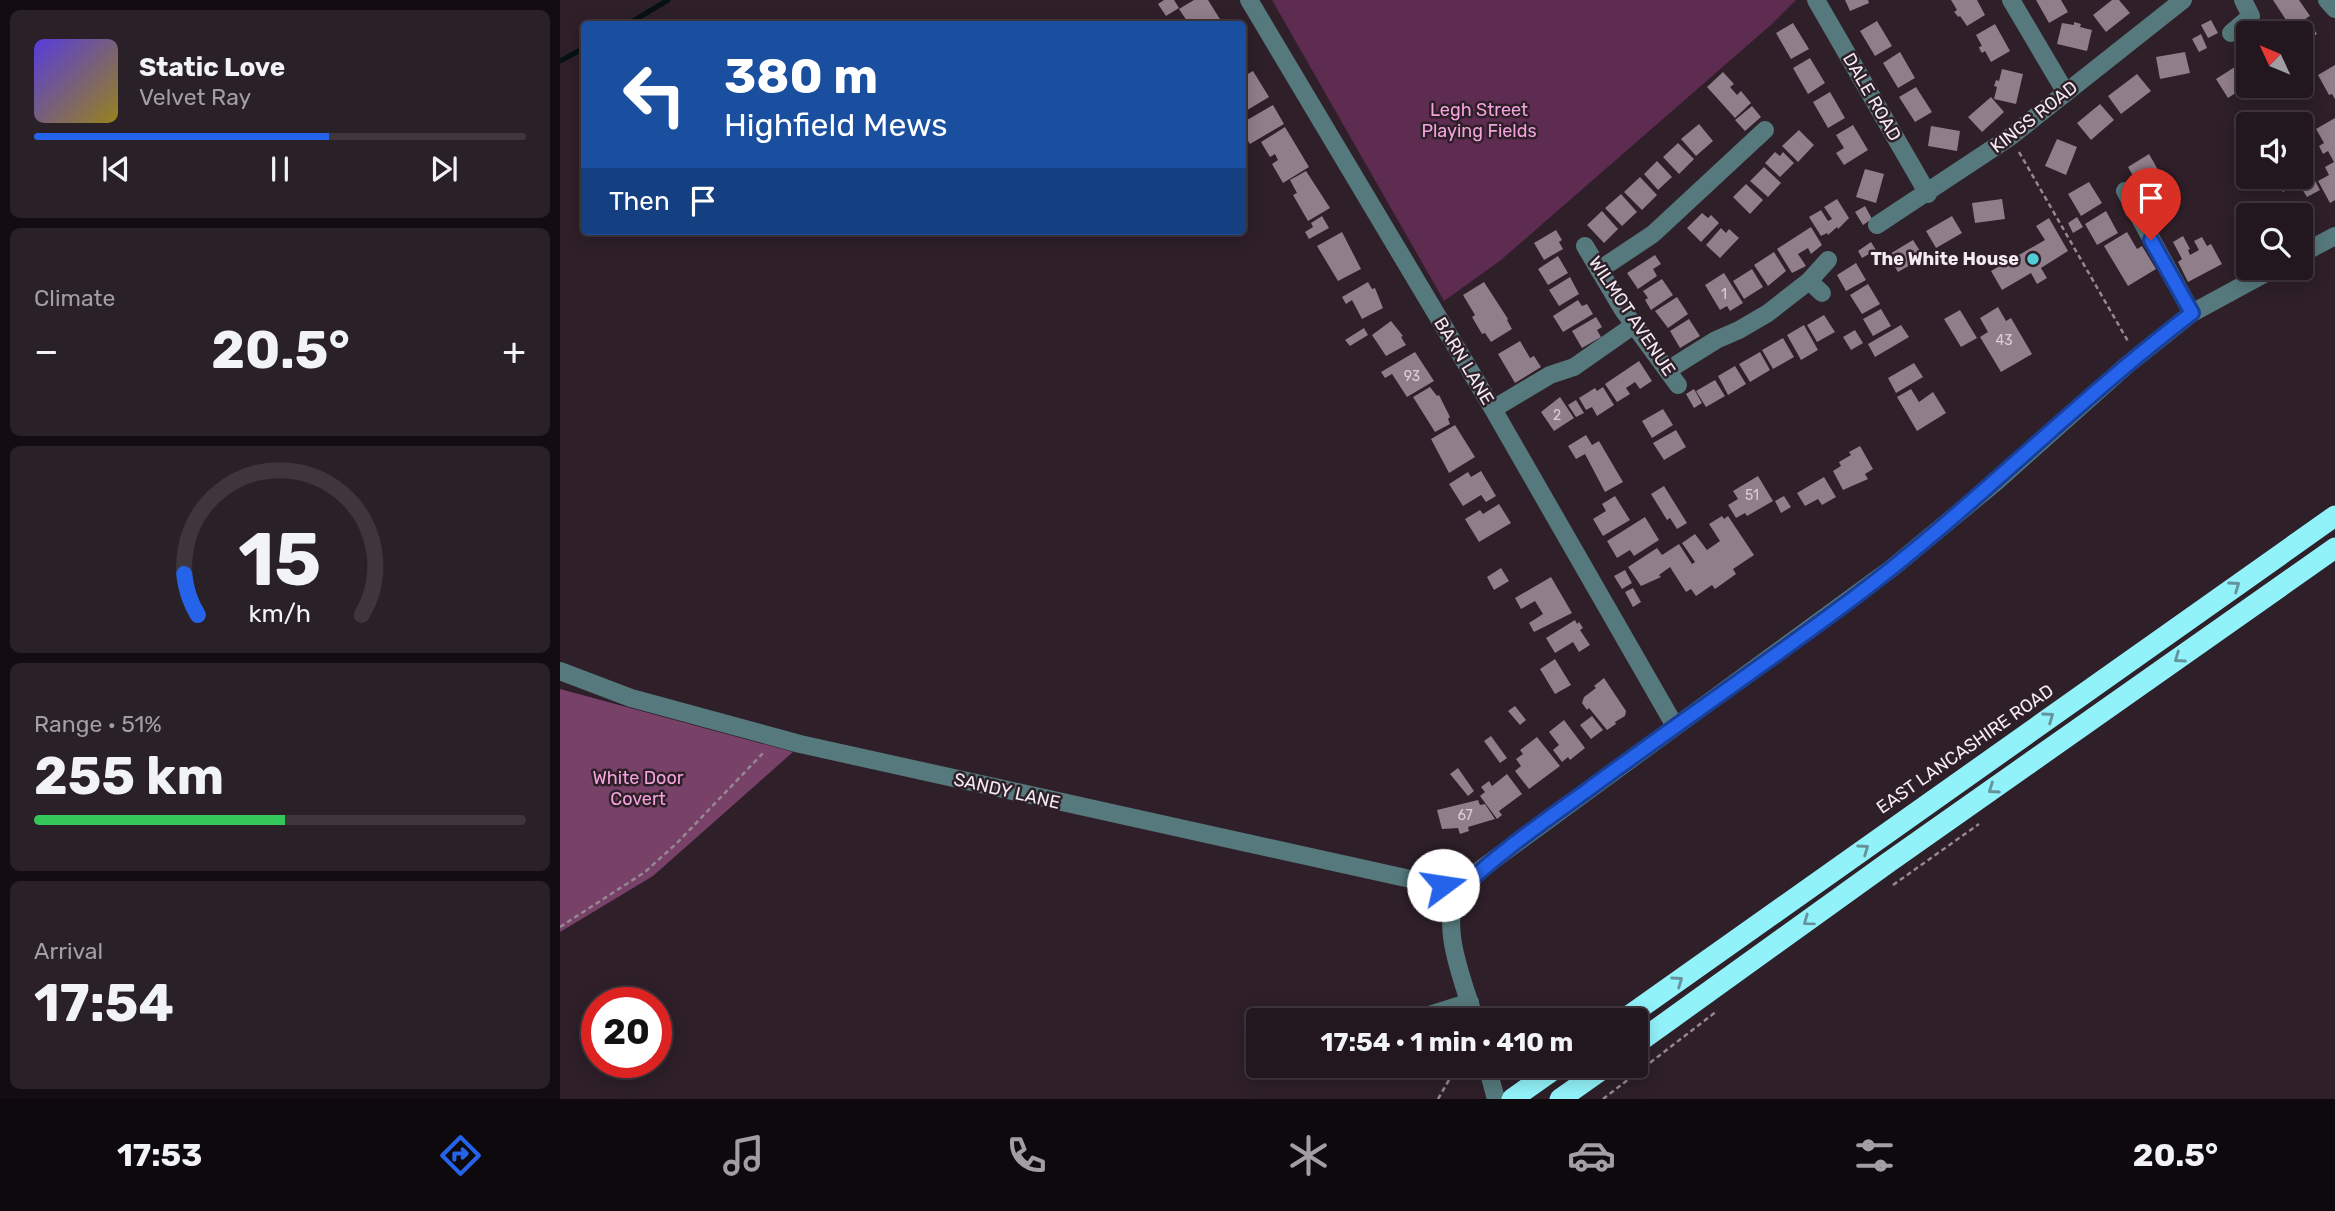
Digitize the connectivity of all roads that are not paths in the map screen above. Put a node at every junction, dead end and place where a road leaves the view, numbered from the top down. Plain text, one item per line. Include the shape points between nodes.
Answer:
1 (1249, 0) edge
2 (1816, 0) edge
3 (2011, 0) edge
4 (2183, 0) edge
5 (2243, 0) edge
6 (2327, 0) edge
7 (2335, 9) edge
8 (2231, 33) dead end
9 (2066, 93) junction
10 (1765, 130) dead end
11 (2125, 191) dead end
12 (1928, 194) junction
13 (1877, 225) dead end
14 (2335, 236) edge
15 (1585, 246) dead end
16 (2313, 248) edge
17 (1828, 260) dead end
18 (1600, 270) junction
19 (2253, 280) edge
20 (2192, 313) junction
21 (1633, 325) junction
22 (1493, 409) junction
23 (2335, 516) edge
24 (2335, 548) edge
25 (560, 671) edge
26 (1675, 726) junction
27 (1460, 890) junction
28 (1470, 1002) junction
29 (1451, 1008) edge
30 (1472, 1008) edge
31 (1640, 1008) edge
32 (1648, 1035) edge
33 (1490, 1078) edge
34 (1542, 1078) edge
35 (1590, 1078) edge
36 (1496, 1099) edge
37 (1512, 1099) edge
38 (1560, 1099) edge

1 - 22 street, BARN LANE
2 - 12 street, DALE ROAD
3 - 9 street
4 - 9 street, KINGS ROAD
5 - 8 street via 2251,16
6 - 7 street
9 - 12 street, KINGS ROAD
10 - 18 street via 1739,141 1653,234
11 - 20 street
12 - 13 street, KINGS ROAD
14 - 16 street
15 - 18 street, WILMOT AVENUE
17 - 21 street, WILMOT AVENUE via 1815,287 1706,346 1673,377
18 - 21 street, WILMOT AVENUE
19 - 20 street
20 - 26 street via 1892,568
21 - 22 street via 1574,367 1550,375
22 - 26 street, BARN LANE
31 -> 23 highway, EAST LANCASHIRE ROAD
24 -> 32 highway
25 - 27 street, SANDY LANE via 631,698 777,739
26 - 27 street via 1507,849
27 - 28 street via 1450,930
28 - 29 street
28 - 30 street
33 - 36 street
34 - 37 highway
35 - 38 highway

